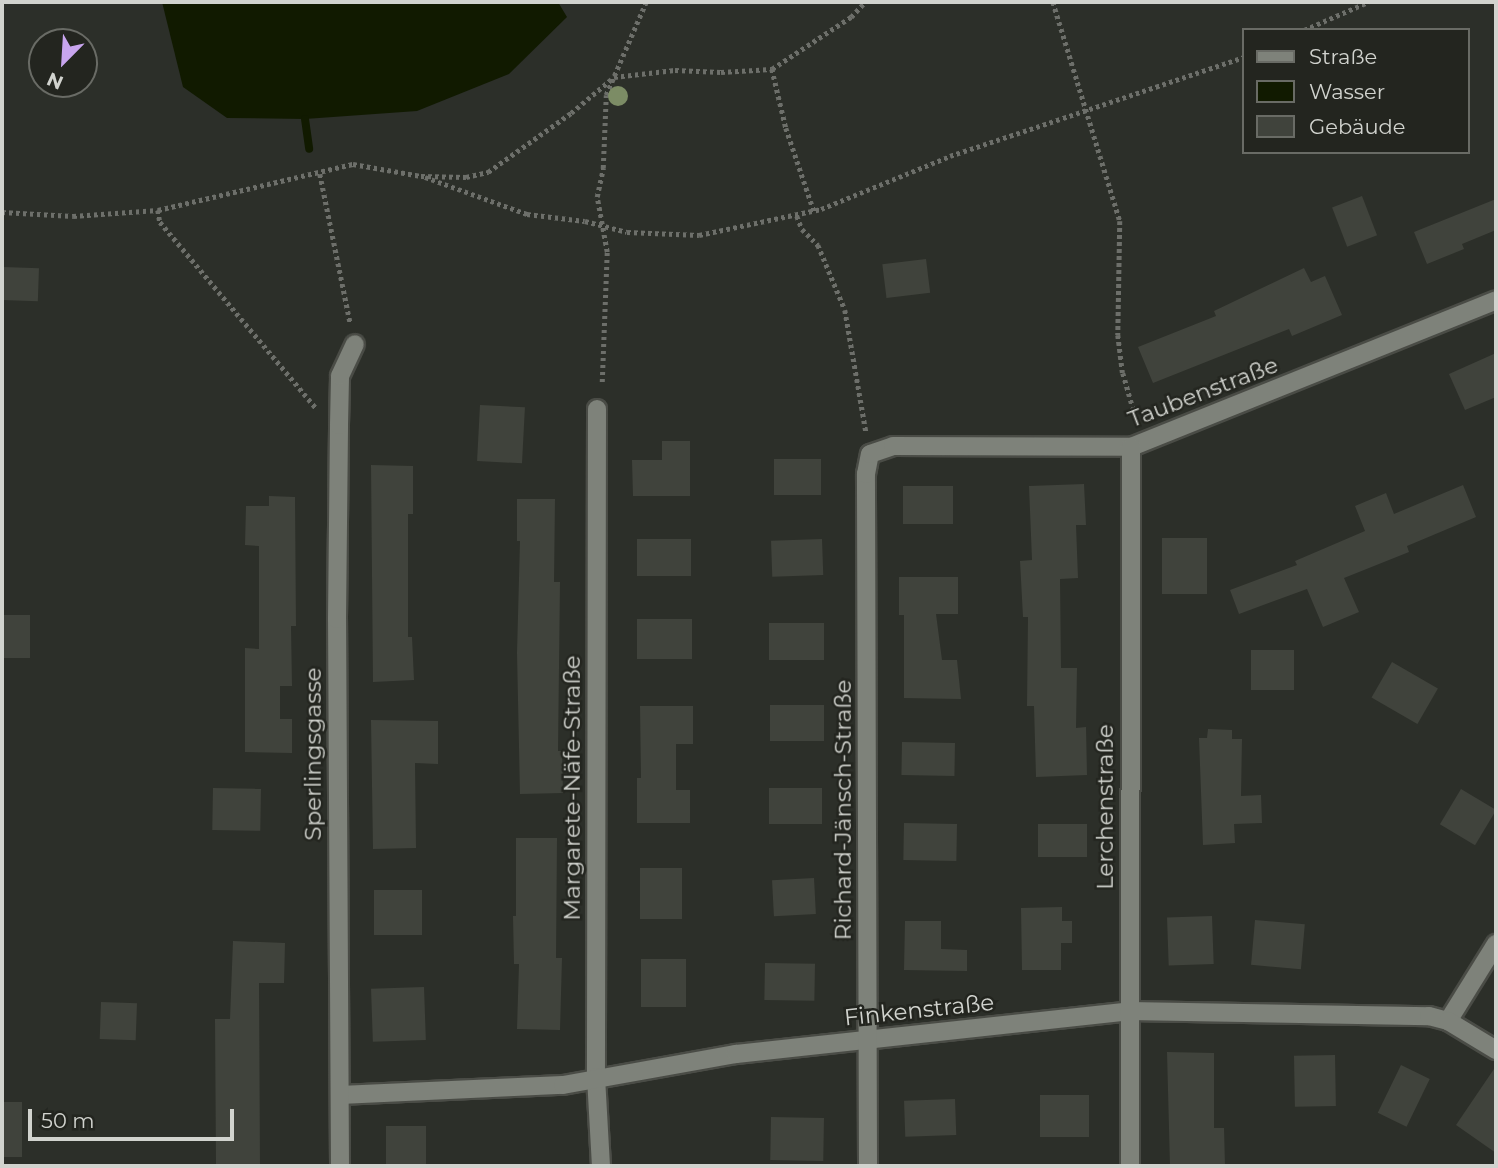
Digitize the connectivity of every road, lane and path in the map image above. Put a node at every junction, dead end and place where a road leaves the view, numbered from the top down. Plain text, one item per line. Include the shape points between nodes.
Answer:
1 (646, 2) edge
2 (865, 2) edge
3 (1053, 2) edge
4 (1368, 2) edge
5 (1309, 28) edge
6 (1242, 58) edge
7 (772, 69) junction
8 (614, 77) junction
9 (1084, 110) junction
10 (320, 174) junction
11 (421, 176) junction
12 (158, 209) junction
13 (814, 211) junction
14 (2, 212) edge
15 (797, 216) junction
16 (600, 225) junction
17 (1496, 300) edge
18 (355, 344) joint
19 (602, 382) dead end
20 (597, 409) dead end
21 (340, 425) junction
22 (1137, 445) junction
23 (870, 454) junction
24 (1496, 944) edge
25 (1129, 1011) junction
26 (1448, 1021) junction
27 (868, 1041) junction
28 (1496, 1050) edge
29 (596, 1077) junction
30 (340, 1096) junction
31 (340, 1166) edge
32 (601, 1166) edge
33 (868, 1166) edge
34 (1130, 1166) edge

1 - 8 path
2 - 7 path
3 - 9 path
4 - 5 path
6 - 9 path
7 - 8 path via 675,70
7 - 13 path
8 - 11 path via 488,172 466,177
8 - 16 path via 606,95 597,197
9 - 13 path via 950,156
9 - 22 path via 1120,221 1118,335
10 - 11 path via 353,164
10 - 12 path
10 - 18 path
11 - 16 path via 527,214
12 - 14 path via 73,216
12 - 21 path via 160,222 317,408
13 - 15 path
15 - 16 path via 699,235 663,236
15 - 23 path via 802,229 818,244 845,310
16 - 19 path via 607,252
17 - 22 street, Taubenstraße
18 - 21 street, Sperlingsgasse via 340,376
20 - 29 street, Margarete-Näfe-Straße
21 - 30 street, Sperlingsgasse
22 - 23 street, Taubenstraße via 892,446
22 - 25 street, Lerchenstraße
23 - 27 street, Richard-Jänsch-Straße via 866,474
24 - 26 street
25 - 26 street, Finkenstraße
25 - 27 street, Finkenstraße
25 - 34 street, Lerchenstraße
26 - 28 street, Finkenstraße
27 - 29 street, Finkenstraße via 736,1054
27 - 33 street, Richard-Jänsch-Straße
29 - 30 street, Finkenstraße via 563,1085
29 - 32 street, Margarete-Näfe-Straße
30 - 31 street, Sperlingsgasse

